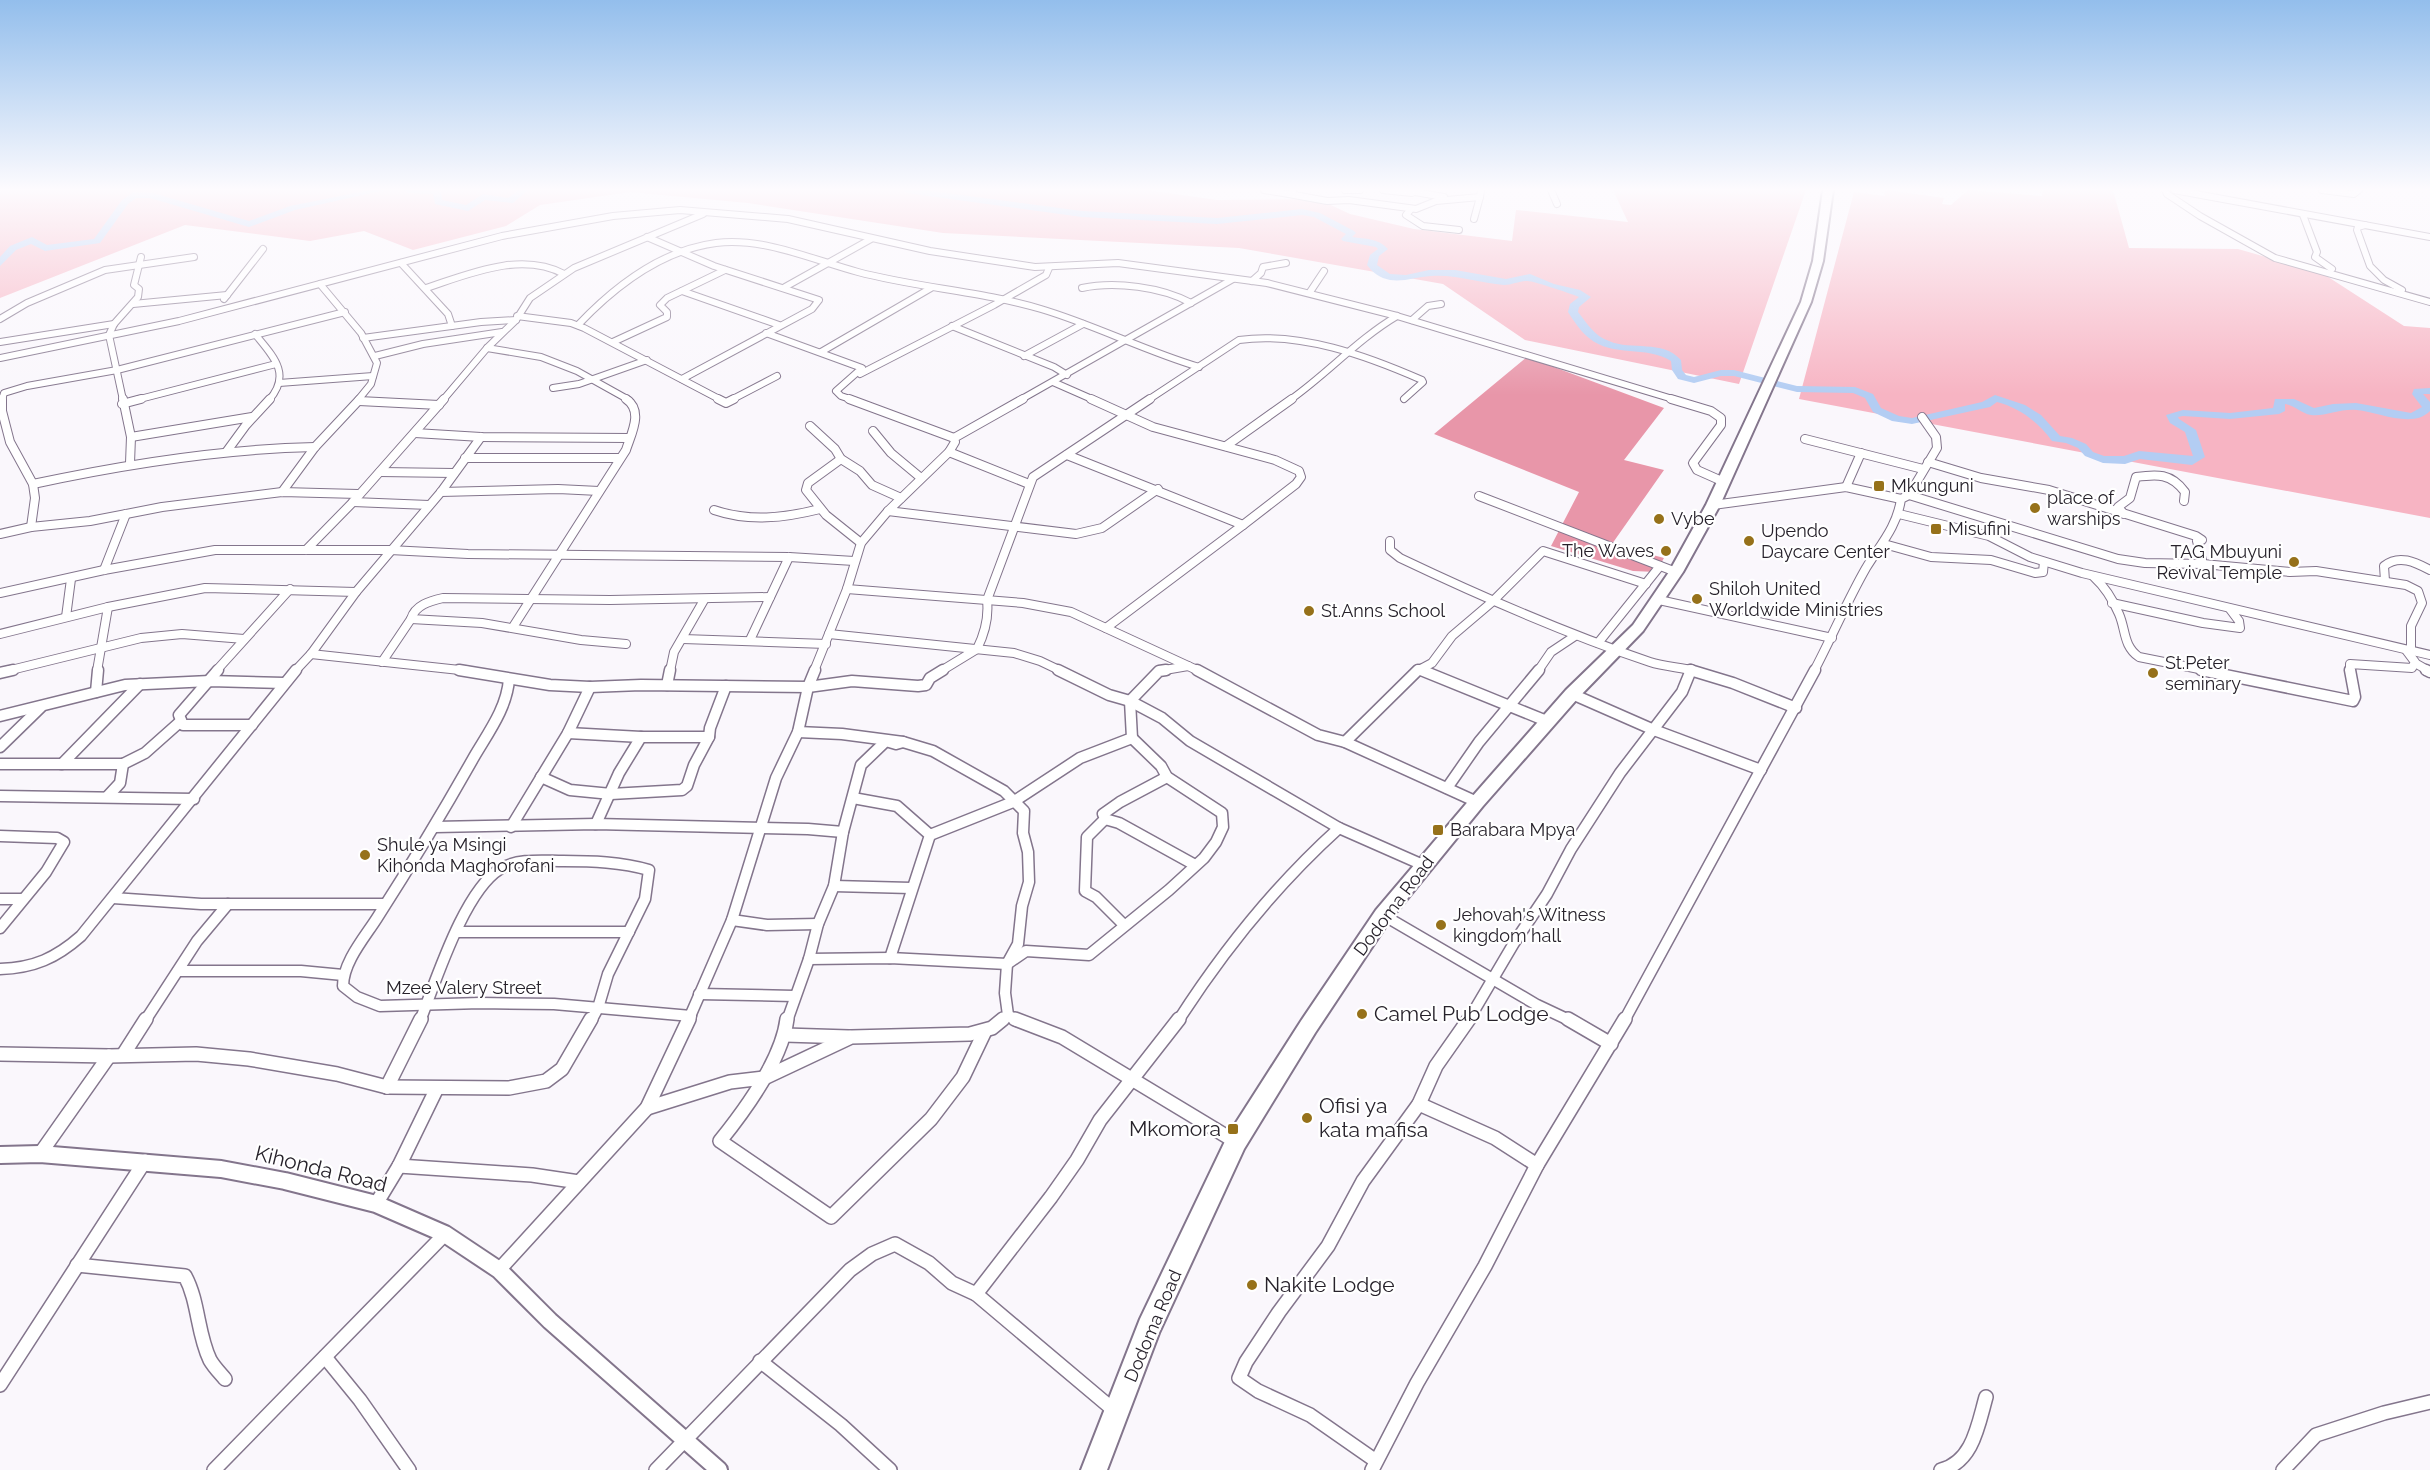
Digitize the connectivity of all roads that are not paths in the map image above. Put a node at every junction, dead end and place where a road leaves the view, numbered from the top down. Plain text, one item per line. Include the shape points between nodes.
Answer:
1 (141, 259) edge
2 (184, 259) edge
3 (255, 259) edge
4 (414, 259) edge
5 (599, 259) edge
6 (671, 259) edge
7 (699, 259) edge
8 (809, 259) edge
9 (839, 259) edge
10 (980, 259) edge
11 (1818, 259) edge
12 (2277, 259) edge
13 (2317, 259) edge
14 (2366, 259) edge
15 (401, 262) junction
16 (157, 263) junction
17 (1286, 263) dead end
18 (830, 264) junction
19 (138, 267) junction
20 (164, 268) dead end
21 (1049, 268) junction
22 (725, 270) junction
23 (1324, 271) dead end
24 (564, 274) junction
25 (1233, 279) junction
26 (2379, 279) junction
27 (1252, 280) junction
28 (320, 284) junction
29 (785, 287) junction
30 (426, 288) junction
31 (931, 288) junction
32 (1082, 288) dead end
33 (682, 291) junction
34 (1310, 292) junction
35 (227, 296) junction
36 (987, 297) junction
37 (1002, 300) junction
38 (2422, 300) junction
39 (2430, 302) edge
40 (1191, 303) junction
41 (133, 304) junction
42 (1441, 304) dead end
43 (994, 305) junction
44 (217, 310) junction
45 (345, 312) junction
46 (1397, 316) junction
47 (517, 318) junction
48 (0, 319) edge
49 (1412, 320) junction
50 (114, 324) junction
51 (1083, 324) junction
52 (578, 325) junction
53 (779, 325) junction
54 (452, 326) junction
55 (952, 326) junction
56 (53, 332) junction
57 (502, 333) junction
58 (766, 333) junction
59 (255, 334) junction
60 (109, 335) junction
61 (363, 338) junction
62 (0, 342) edge
63 (613, 342) junction
64 (1126, 342) junction
65 (51, 347) junction
66 (488, 348) junction
67 (821, 352) junction
68 (1347, 353) junction
69 (375, 356) junction
70 (1024, 356) junction
71 (0, 358) edge
72 (647, 360) junction
73 (276, 364) junction
74 (1199, 367) junction
75 (117, 369) junction
76 (860, 374) junction
77 (777, 375) dead end
78 (1067, 375) junction
79 (373, 376) junction
80 (594, 379) junction
81 (682, 379) junction
82 (1053, 382) junction
83 (279, 383) junction
84 (553, 388) dead end
85 (1404, 399) dead end
86 (359, 400) junction
87 (122, 404) junction
88 (439, 405) junction
89 (1124, 415) junction
90 (252, 417) junction
91 (1922, 417) dead end
92 (810, 426) dead end
93 (873, 431) dead end
94 (3, 432) edge
95 (415, 434) junction
96 (130, 437) junction
97 (481, 437) junction
98 (629, 438) junction
99 (954, 438) junction
100 (1805, 439) dead end
101 (0, 440) edge
102 (10, 442) junction
103 (1226, 446) junction
104 (315, 447) junction
105 (227, 451) junction
106 (949, 452) junction
107 (1861, 453) junction
108 (1067, 455) junction
109 (465, 458) junction
110 (620, 458) junction
111 (841, 459) junction
112 (129, 463) junction
113 (1926, 465) junction
114 (380, 472) junction
115 (454, 473) junction
116 (921, 478) junction
117 (1724, 482) junction
118 (33, 484) junction
119 (1029, 484) junction
120 (1846, 487) junction
121 (1158, 489) junction
122 (599, 491) junction
123 (282, 492) junction
124 (441, 492) junction
125 (358, 494) junction
126 (1479, 496) dead end
127 (1905, 497) junction
128 (901, 498) junction
129 (2184, 501) dead end
130 (353, 502) junction
131 (429, 505) junction
132 (1713, 506) junction
133 (820, 509) junction
134 (714, 510) dead end
135 (888, 511) junction
136 (126, 514) junction
137 (1899, 514) junction
138 (2124, 514) junction
139 (1243, 525) junction
140 (1013, 526) junction
141 (31, 527) junction
142 (0, 534) edge
143 (1390, 542) dead end
144 (861, 543) junction
145 (1884, 544) junction
146 (306, 549) junction
147 (390, 550) junction
148 (562, 554) junction
149 (789, 557) junction
150 (854, 561) junction
151 (2044, 562) junction
152 (2203, 564) junction
153 (1668, 569) junction
154 (104, 570) junction
155 (2430, 570) edge
156 (2092, 575) junction
157 (71, 579) junction
158 (2385, 581) junction
159 (1646, 584) junction
160 (290, 589) junction
161 (847, 589) junction
162 (356, 592) junction
163 (0, 593) edge
164 (770, 597) junction
165 (533, 598) junction
166 (704, 600) junction
167 (987, 600) junction
168 (1659, 600) junction
169 (1492, 602) junction
170 (2112, 603) junction
171 (108, 607) junction
172 (2230, 609) junction
173 (66, 617) junction
174 (411, 619) junction
175 (513, 627) junction
176 (1106, 628) junction
177 (0, 634) edge
178 (829, 634) junction
179 (1575, 636) junction
180 (1832, 638) junction
181 (244, 639) junction
182 (683, 639) junction
183 (750, 640) junction
184 (1598, 642) junction
185 (626, 644) dead end
186 (826, 644) junction
187 (102, 647) junction
188 (977, 649) junction
189 (1617, 650) junction
190 (2409, 650) junction
191 (311, 654) junction
192 (2430, 655) edge
193 (382, 662) junction
194 (2415, 663) junction
195 (1190, 666) junction
196 (1419, 669) junction
197 (1691, 670) junction
198 (2430, 672) edge
199 (0, 673) edge
200 (509, 679) junction
201 (210, 681) junction
202 (284, 683) junction
203 (140, 684) junction
204 (667, 685) junction
205 (726, 686) junction
206 (590, 687) junction
207 (808, 687) junction
208 (96, 692) junction
209 (1572, 694) junction
210 (1130, 701) junction
211 (1509, 704) junction
212 (42, 706) junction
213 (1796, 708) junction
214 (0, 716) edge
215 (181, 722) junction
216 (1549, 722) junction
217 (252, 725) junction
218 (1654, 730) junction
219 (798, 732) junction
220 (568, 734) junction
221 (641, 736) junction
222 (709, 737) junction
223 (1132, 738) junction
224 (903, 742) junction
225 (1345, 742) junction
226 (0, 747) edge
227 (0, 764) edge
228 (62, 764) junction
229 (123, 764) junction
230 (1761, 770) junction
231 (541, 777) junction
232 (1167, 777) junction
233 (1447, 788) junction
234 (611, 794) junction
235 (0, 795) edge
236 (107, 797) junction
237 (853, 798) junction
238 (194, 799) junction
239 (1013, 802) junction
240 (1477, 802) junction
241 (1105, 819) junction
242 (596, 824) junction
243 (511, 826) junction
244 (435, 827) junction
245 (762, 828) junction
246 (1339, 828) junction
247 (843, 832) junction
248 (930, 835) junction
249 (0, 836) edge
250 (1195, 865) junction
251 (1423, 865) junction
252 (834, 886) junction
253 (911, 888) junction
254 (113, 898) junction
255 (0, 899) edge
256 (22, 899) junction
257 (228, 904) junction
258 (385, 904) junction
259 (1383, 915) junction
260 (732, 920) junction
261 (818, 924) junction
262 (1124, 926) junction
263 (0, 928) edge
264 (458, 932) junction
265 (628, 932) junction
266 (890, 958) junction
267 (809, 959) junction
268 (1006, 964) junction
269 (0, 969) edge
270 (178, 971) junction
271 (343, 975) junction
272 (1494, 979) junction
273 (699, 994) junction
274 (794, 996) junction
275 (426, 1004) junction
276 (598, 1008) junction
277 (1008, 1015) junction
278 (691, 1016) junction
279 (986, 1031) junction
280 (785, 1035) junction
281 (851, 1037) junction
282 (1611, 1044) junction
283 (0, 1054) edge
284 (109, 1056) junction
285 (123, 1056) junction
286 (764, 1078) junction
287 (1134, 1080) junction
288 (387, 1087) junction
289 (437, 1089) junction
290 (1419, 1104) junction
291 (647, 1108) junction
292 (1236, 1142) junction
293 (40, 1154) junction
294 (0, 1155) edge
295 (145, 1161) junction
296 (1537, 1165) junction
297 (399, 1166) junction
298 (579, 1182) junction
299 (376, 1204) junction
300 (445, 1234) junction
301 (77, 1265) junction
302 (499, 1270) junction
303 (976, 1294) junction
304 (325, 1357) junction
305 (760, 1361) junction
306 (225, 1379) dead end
307 (0, 1385) edge
308 (1986, 1397) dead end
309 (2430, 1402) edge
310 (1116, 1412) junction
311 (687, 1442) junction
312 (1374, 1466) edge
313 (214, 1470) edge
314 (409, 1470) edge
315 (656, 1470) edge
316 (719, 1470) edge
317 (890, 1470) edge
318 (1094, 1470) edge
319 (1941, 1470) edge
320 (2283, 1470) edge

1 - 19 street
2 - 16 street
3 - 35 street
4 - 15 street
5 - 24 street
6 - 52 street via 622,284
7 - 22 street
8 - 18 street
9 - 18 street
10 - 21 street
11 - 117 highway, Dodoma Road via 1794,329
12 - 38 street
13 - 26 street via 2335,270
14 - 26 street
15 - 28 street
15 - 30 street
16 - 19 street
16 - 20 street via 166,264
17 - 27 street via 1263,267
18 - 29 street
18 - 31 street
19 - 41 street via 134,285 139,289 138,297
19 - 48 street via 105,270 27,303
21 - 25 street via 1118,263
21 - 37 street via 1046,275
22 - 29 street
22 - 33 street
23 - 34 street
24 - 30 street via 559,269 514,264
24 - 47 street via 530,298
25 - 27 street
25 - 40 street
26 - 38 street
27 - 34 street
28 - 44 street
28 - 45 street
29 - 53 street via 819,300 812,309
30 - 54 street via 448,314
31 - 36 street
31 - 67 street
32 - 40 street via 1093,285 1143,290 1176,295
33 - 53 street
33 - 63 street via 660,305 667,316
34 - 46 street
35 - 41 street
35 - 44 street
36 - 37 street
36 - 43 street
37 - 43 street
37 - 51 street
38 - 39 street
40 - 64 street
41 - 50 street
42 - 49 street via 1424,308
43 - 55 street
44 - 60 street
45 - 59 street
45 - 61 street
46 - 49 street
46 - 68 street
47 - 52 street
47 - 54 street
47 - 57 street
49 - 117 street via 1716,414 1721,425 1693,464 1697,470
50 - 56 street
50 - 60 street
51 - 64 street
51 - 70 street
52 - 63 street
53 - 58 street
54 - 61 street
55 - 70 street
55 - 76 street
56 - 62 street
56 - 65 street
57 - 66 street
57 - 69 street via 423,344
58 - 67 street
58 - 81 street
59 - 73 street
59 - 75 street
60 - 65 street
60 - 75 street
61 - 69 street
63 - 72 street
64 - 74 street
64 - 78 street
65 - 71 street
66 - 80 street via 541,357
66 - 88 street
67 - 76 street via 862,368
68 - 74 street via 1306,340 1244,338
68 - 85 street via 1422,380
68 - 103 street via 1319,380
69 - 79 street
70 - 78 street
72 - 80 street
72 - 81 street
73 - 83 street
73 - 87 street
74 - 89 street
75 - 87 street
75 - 94 street via 4,393
76 - 99 street via 838,386 837,394
77 - 81 street via 726,403
78 - 82 street
79 - 83 street
79 - 86 street
80 - 84 street
80 - 98 street via 634,404 635,420
82 - 89 street
82 - 99 street
83 - 90 street via 268,402
86 - 88 street
86 - 104 street
87 - 96 street
88 - 95 street
89 - 103 street via 1172,433
89 - 108 street
90 - 96 street
90 - 105 street
91 - 113 street via 1937,440
92 - 111 street
93 - 116 street via 891,453
94 - 102 street
95 - 97 street
95 - 114 street
96 - 112 street
97 - 98 street
97 - 109 street
98 - 110 street
99 - 106 street
100 - 107 street
101 - 102 street
102 - 118 street
103 - 139 street via 1275,460 1301,474 1289,490
104 - 105 street
104 - 123 street
105 - 112 street
106 - 116 street
106 - 119 street
107 - 113 street
107 - 120 street
108 - 119 street via 1033,477
108 - 121 street
109 - 110 street
109 - 115 street
110 - 122 street
111 - 128 street via 860,471 872,485
111 - 133 street via 808,483 806,490
112 - 118 street
113 - 127 street
113 - 138 street via 2058,492
114 - 115 street
114 - 125 street
115 - 124 street
116 - 128 street
117 - 132 highway, Dodoma Road
118 - 141 street
119 - 140 street
120 - 127 street
120 - 132 street
121 - 139 street
121 - 140 street via 1098,530 1076,534
122 - 124 street
122 - 148 street
123 - 125 street
123 - 136 street
124 - 131 street
125 - 130 street
126 - 153 street
127 - 137 street
127 - 152 street via 2118,559
128 - 135 street
129 - 138 street via 2186,492 2175,480 2147,474 2136,477 2130,498 2118,507
130 - 131 street
130 - 146 street
131 - 147 street
132 - 153 highway, Dodoma Road
133 - 134 street via 759,517 729,516
133 - 144 street
135 - 140 street
135 - 144 street
136 - 141 street
136 - 154 street
137 - 145 street
137 - 151 street via 1989,536
138 - 152 street via 2201,538 2197,548
139 - 176 street
140 - 167 street
141 - 142 street
143 - 169 street via 1390,550 1400,558
144 - 150 street
145 - 151 street via 1931,557 1991,560 2036,573 2043,572
145 - 180 street via 1867,567
146 - 147 street
146 - 154 street via 215,550
147 - 148 street
147 - 162 street
148 - 149 street
148 - 165 street
149 - 150 street
149 - 164 street
150 - 161 street
151 - 156 street
152 - 158 street via 2316,571
153 - 159 street
153 - 168 highway, Dodoma Road
154 - 157 street
155 - 158 street via 2394,560 2384,566
156 - 170 street via 2102,583
156 - 172 street
157 - 163 street
157 - 173 street
158 - 190 street via 2408,586 2420,594 2420,614 2411,626
159 - 169 street via 1543,551
159 - 184 street
160 - 162 street
160 - 171 street via 205,588
160 - 181 street
161 - 167 street
161 - 178 street
162 - 191 street
164 - 166 street
164 - 183 street
165 - 166 street
165 - 174 street via 443,598 422,604
165 - 175 street
166 - 182 street
167 - 176 street via 1060,608
167 - 188 street via 990,613
168 - 180 street
168 - 189 highway, Dodoma Road
169 - 179 street
169 - 196 street via 1452,636 1432,663
170 - 172 street via 2240,627
170 - 194 street via 2131,653 2246,680 2353,701 2350,664 2406,669
171 - 173 street
171 - 187 street
172 - 190 street
173 - 177 street
174 - 175 street
174 - 193 street
175 - 185 street
176 - 195 street
178 - 186 street
178 - 188 street
179 - 184 street
179 - 211 street via 1551,652
180 - 213 street
181 - 187 street via 182,634
181 - 201 street
182 - 183 street
182 - 204 street via 674,652
183 - 186 street
184 - 189 street
186 - 207 street
187 - 199 street
187 - 208 street
188 - 207 street via 930,678 926,685 820,682
188 - 210 street via 1023,655
189 - 197 street
189 - 209 highway, Dodoma Road
190 - 192 street
190 - 194 street
191 - 193 street
191 - 202 street
193 - 200 street
194 - 198 street
195 - 210 street via 1159,670
195 - 225 street via 1318,735
196 - 211 street
196 - 225 street
197 - 213 street
197 - 218 street via 1682,692
200 - 206 street
200 - 244 street via 499,714
201 - 202 street
201 - 203 street
201 - 215 street via 184,708 179,716
202 - 217 street
203 - 208 street
203 - 228 street
204 - 205 street
204 - 206 street
205 - 207 street
205 - 222 street
206 - 220 street
207 - 219 street
208 - 212 street
209 - 216 highway, Dodoma Road
209 - 218 street
210 - 223 street
210 - 246 street via 1162,718 1190,741
211 - 216 street
211 - 233 street
212 - 214 street
212 - 226 street
213 - 230 street
215 - 217 street via 194,726
215 - 229 street via 145,753
216 - 240 highway, Dodoma Road
217 - 238 street
218 - 230 street
218 - 272 street via 1620,773
219 - 224 street
219 - 245 street via 776,778
220 - 221 street
220 - 231 street
221 - 222 street
221 - 234 street
222 - 234 street via 682,790
223 - 232 street
223 - 239 street via 1080,758
224 - 237 street via 886,741 861,765
224 - 239 street via 933,751 965,768
225 - 233 street
227 - 228 street
228 - 229 street
229 - 236 street via 120,783
230 - 282 street
231 - 234 street via 570,790
231 - 243 street
232 - 241 street via 1120,802 1103,814
232 - 250 street via 1223,816 1221,833
233 - 240 street
234 - 242 street
235 - 236 street
236 - 238 street
237 - 247 street
237 - 248 street via 897,806
238 - 254 street
239 - 248 street
239 - 268 street via 1024,811 1029,882 1018,944
240 - 251 highway, Dodoma Road
241 - 250 street
241 - 262 street via 1089,831 1085,842 1085,891
242 - 243 street
242 - 245 street
243 - 244 street
244 - 258 street
245 - 247 street
245 - 260 street
246 - 251 street
246 - 287 street via 1308,856 1210,971
247 - 252 street
248 - 253 street
249 - 256 street via 57,838 64,842 54,862
250 - 262 street
251 - 259 highway, Dodoma Road
252 - 253 street
252 - 261 street
253 - 266 street
254 - 257 street
254 - 269 street via 56,957 38,965
255 - 256 street
256 - 263 street
257 - 258 street
257 - 270 street
258 - 271 street
259 - 272 street
259 - 292 highway, Dodoma Road
260 - 261 street via 767,925
260 - 273 street
261 - 267 street
262 - 268 street via 1089,955 1026,951
264 - 265 street
264 - 265 street via 488,879 500,869 524,862 566,861 629,863 649,870 645,899
264 - 275 street
265 - 276 street via 608,974
266 - 267 street
266 - 268 street
267 - 274 street
268 - 277 street
270 - 271 street
270 - 285 street
271 - 275 street, Mzee Valery Street via 343,986 350,993 380,1006
272 - 282 street
272 - 290 street via 1436,1066
273 - 274 street
273 - 278 street
274 - 280 street
275 - 276 street, Mzee Valery Street
275 - 288 street
276 - 278 street, Mzee Valery Street
276 - 289 street via 562,1069 546,1081 509,1088
277 - 279 street
277 - 287 street via 1062,1037
278 - 291 street
279 - 281 street
279 - 286 street via 963,1077 937,1112 831,1217 720,1141
280 - 281 street
280 - 286 street
281 - 286 street
282 - 296 street
283 - 284 street
284 - 285 street
284 - 293 street
285 - 288 street via 196,1054 249,1059
286 - 291 street via 730,1082
287 - 292 street
287 - 303 street via 1100,1120 1052,1197
288 - 289 street
289 - 297 street
290 - 296 street via 1506,1143
290 - 312 street via 1363,1180 1328,1246 1279,1312 1239,1378 1310,1415
291 - 298 street
292 - 310 highway, Dodoma Road via 1149,1328
293 - 294 street, Kihonda Road
293 - 295 street, Kihonda Road
295 - 299 street, Kihonda Road via 221,1168
295 - 301 street
296 - 312 street
297 - 298 street
297 - 299 street
298 - 302 street
299 - 300 street, Kihonda Road
300 - 302 street, Kihonda Road
300 - 304 street
301 - 306 street via 184,1276 192,1289 203,1342 211,1362
301 - 307 street
302 - 311 street, Kihonda Road via 550,1321
303 - 305 street via 952,1283 910,1251 895,1244 885,1247 835,1286
303 - 310 street
304 - 313 street
304 - 314 street
305 - 311 street
305 - 317 street via 841,1425
308 - 319 street via 1965,1457 1956,1466
309 - 320 street via 2316,1435
310 - 318 highway, Dodoma Road
311 - 315 street
311 - 316 street, Kihonda Road

